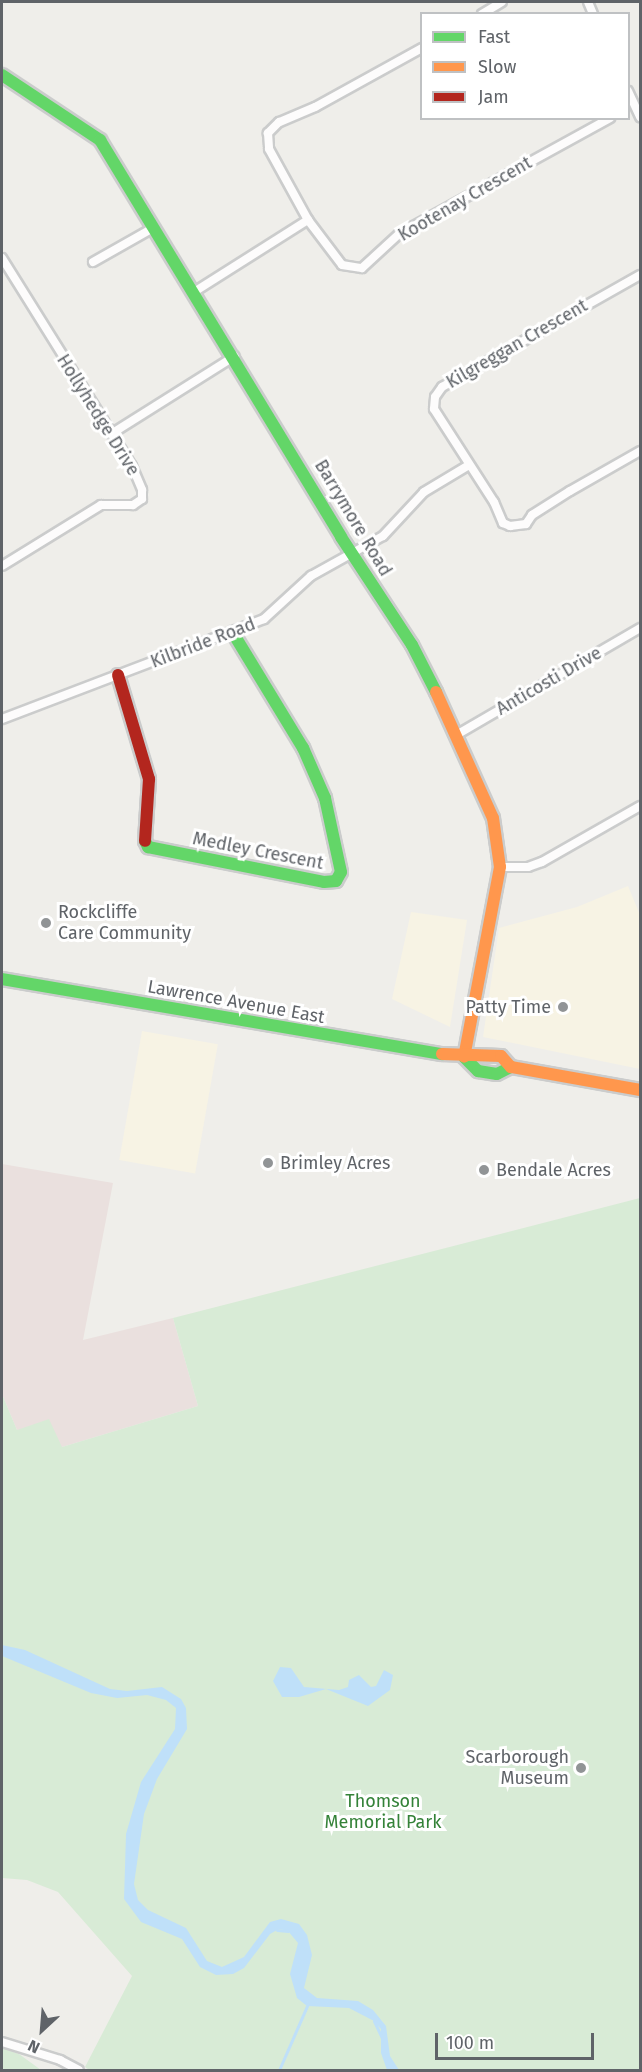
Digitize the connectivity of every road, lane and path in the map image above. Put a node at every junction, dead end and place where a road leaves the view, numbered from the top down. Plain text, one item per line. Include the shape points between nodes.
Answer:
1 (502, 2) edge
2 (485, 12) edge
3 (420, 49) edge
4 (2, 75) edge
5 (635, 106) edge
6 (640, 117) edge
7 (606, 120) edge
8 (308, 220) junction
9 (153, 228) junction
10 (2, 258) edge
11 (93, 262) dead end
12 (640, 275) edge
13 (194, 292) junction
14 (234, 356) junction
15 (111, 434) junction
16 (640, 451) edge
17 (469, 465) junction
18 (351, 552) junction
19 (2, 566) edge
20 (640, 628) edge
21 (233, 633) junction
22 (118, 675) junction
23 (2, 719) edge
24 (458, 734) junction
25 (640, 806) edge
26 (500, 867) junction
27 (2, 979) edge
28 (465, 1057) junction
29 (511, 1066) junction
30 (640, 1090) edge
31 (2, 2042) edge
32 (79, 2070) edge

1 - 2 street
3 - 8 street, Kootenay Crescent via 315,107 279,122 268,133 269,149
4 - 9 street, Barrymore Road via 100,140
5 - 6 street
7 - 8 street, Kootenay Crescent via 404,231 362,268 342,265
8 - 13 street
9 - 11 street
9 - 13 street, Barrymore Road
10 - 15 street, Hollyhedge Drive
12 - 17 street, Kilgreggan Crescent via 442,387 435,397 434,409
13 - 14 street, Barrymore Road
14 - 15 street
14 - 18 street, Barrymore Road
15 - 19 street, Hollyhedge Drive via 136,473 142,499 133,505 101,505
16 - 17 street via 570,491 521,527 503,523
17 - 18 street, Kilbride Road via 424,492 383,536
18 - 21 street, Kilbride Road via 311,576 264,619
18 - 24 street, Barrymore Road via 412,645
20 - 24 street, Anticosti Drive
21 - 22 street, Kilbride Road
21 - 22 street, Medley Crescent via 303,748 325,798 340,857 341,872 336,881 324,882 148,847 144,839 151,793 148,772
22 - 23 street, Kilbride Road
24 - 26 street, Barrymore Road via 493,818
25 - 26 street via 542,862 528,867
26 - 28 street, Barrymore Road
27 - 28 street, Lawrence Avenue East via 392,1048
28 - 29 street, Lawrence Avenue East via 481,1053 501,1056
28 - 29 street, Lawrence Avenue East via 478,1071 497,1074
29 - 30 street, Lawrence Avenue East
31 - 32 street

